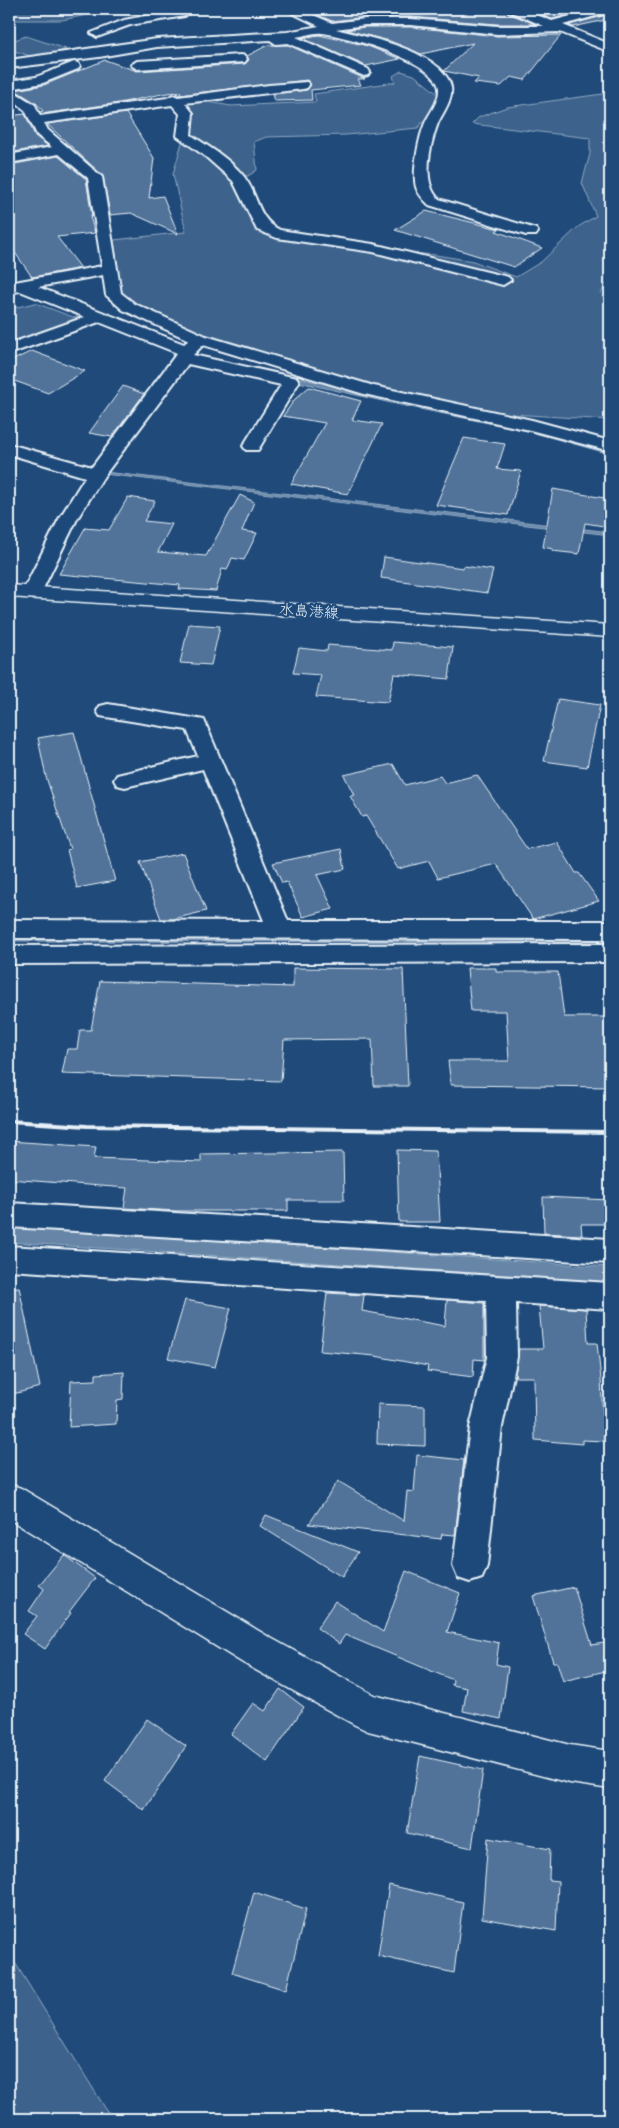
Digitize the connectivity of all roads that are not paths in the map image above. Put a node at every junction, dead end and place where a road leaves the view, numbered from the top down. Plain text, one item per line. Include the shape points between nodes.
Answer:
1 (188, 9) edge
2 (290, 9) edge
3 (512, 9) edge
4 (609, 9) edge
5 (461, 16) dead end
6 (325, 27) junction
7 (553, 27) junction
8 (497, 30) junction
9 (98, 33) dead end
10 (610, 48) edge
11 (103, 54) junction
12 (244, 58) junction
13 (9, 64) edge
14 (137, 65) junction
15 (364, 72) dead end
16 (9, 84) edge
17 (304, 85) dead end
18 (263, 89) junction
19 (9, 92) edge
20 (190, 97) junction
21 (173, 99) junction
22 (36, 120) junction
23 (63, 150) junction
24 (9, 159) edge
25 (531, 232) dead end
26 (110, 269) junction
27 (503, 280) dead end
28 (12, 285) edge
29 (96, 319) junction
30 (200, 339) junction
31 (9, 350) edge
32 (185, 355) junction
33 (252, 446) dead end
34 (610, 446) edge
35 (9, 449) edge
36 (97, 472) junction
37 (9, 591) edge
38 (32, 593) junction
39 (610, 631) edge
40 (108, 711) dead end
41 (211, 760) junction
42 (125, 780) dead end
43 (9, 929) edge
44 (280, 930) junction
45 (610, 930) edge
46 (610, 953) edge
47 (9, 955) edge
48 (9, 1215) edge
49 (610, 1250) edge
50 (9, 1258) edge
51 (501, 1289) junction
52 (610, 1296) edge
53 (9, 1500) edge
54 (470, 1566) dead end
55 (610, 1770) edge

1 - 9 street via 180,14 128,22
2 - 6 street
3 - 7 street
4 - 7 street
5 - 8 street
6 - 8 street via 396,21
6 - 12 street via 287,36
6 - 25 street via 419,60 444,81 442,101 430,127 422,175 422,185 428,197 440,204
7 - 8 street
7 - 10 street
11 - 12 street via 157,43
11 - 13 street
11 - 14 street
11 - 16 street via 39,80
12 - 14 street
12 - 15 street via 253,42 290,39
12 - 18 street
14 - 20 street via 170,80
17 - 18 street
18 - 20 street
19 - 22 street via 30,108
20 - 21 street
21 - 22 street via 118,110
21 - 27 street via 186,113 184,136 239,179 262,227 277,234 373,248
22 - 23 street via 42,132
23 - 24 street
23 - 26 street via 95,177
26 - 28 street
26 - 30 street via 114,295 129,307
28 - 29 street
29 - 31 street
29 - 32 street
30 - 32 street
30 - 34 street via 370,390 532,425
32 - 33 street via 291,382
32 - 36 street
35 - 36 street
36 - 38 street via 68,519
37 - 38 main road, 水島港線
38 - 39 main road, 水島港線
40 - 41 street via 196,725
41 - 42 street
41 - 44 street
43 - 44 street
44 - 45 street
46 - 47 street
48 - 49 street
50 - 51 street
51 - 52 street
51 - 54 street via 502,1357 486,1427
53 - 55 main road via 256,1650 368,1712 570,1764

